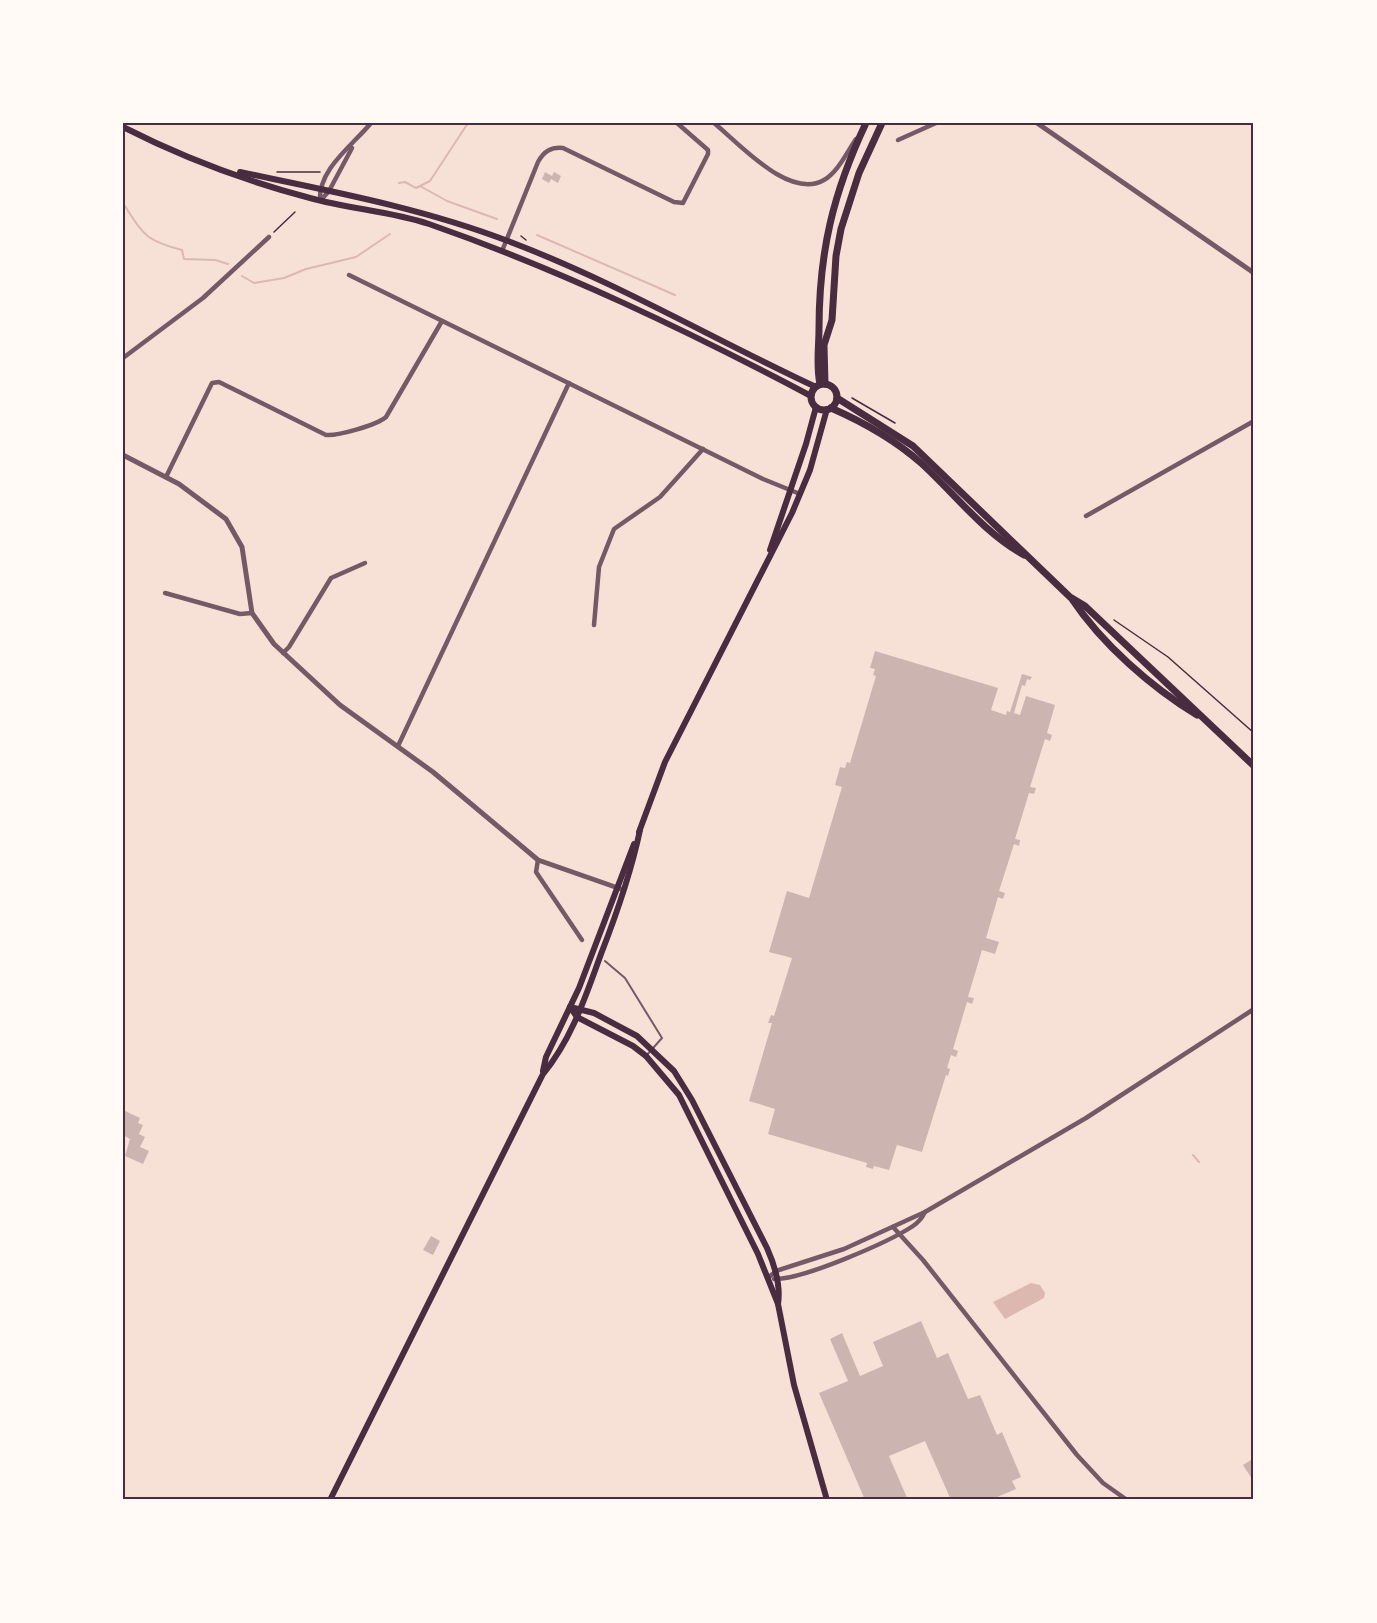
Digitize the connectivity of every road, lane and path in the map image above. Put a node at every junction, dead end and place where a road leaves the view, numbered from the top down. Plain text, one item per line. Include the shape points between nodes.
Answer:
1 (371, 123) edge
2 (677, 123) edge
3 (714, 123) edge
4 (882, 123) edge
5 (936, 123) edge
6 (1038, 123) edge
7 (864, 126) edge
8 (123, 127) edge
9 (898, 140) dead end
10 (353, 146) junction
11 (214, 167) junction
12 (317, 171) dead end
13 (274, 172) dead end
14 (319, 189) junction
15 (329, 191) junction
16 (320, 201) junction
17 (295, 212) dead end
18 (521, 236) dead end
19 (269, 237) joint
20 (506, 240) junction
21 (526, 240) dead end
22 (502, 251) junction
23 (1254, 273) edge
24 (349, 275) dead end
25 (442, 321) junction
26 (123, 358) edge
27 (569, 383) junction
28 (820, 385) junction
29 (811, 396) junction
30 (840, 396) junction
31 (816, 407) junction
32 (829, 408) junction
33 (1254, 421) edge
34 (895, 423) dead end
35 (703, 448) junction
36 (123, 455) edge
37 (166, 477) junction
38 (791, 490) junction
39 (800, 494) junction
40 (1086, 516) dead end
41 (1029, 557) junction
42 (767, 559) junction
43 (365, 563) dead end
44 (165, 593) dead end
45 (252, 614) junction
46 (1114, 620) dead end
47 (594, 625) dead end
48 (283, 653) junction
49 (1254, 733) edge
50 (398, 746) junction
51 (1254, 766) edge
52 (640, 830) junction
53 (538, 860) junction
54 (616, 887) junction
55 (625, 891) junction
56 (582, 940) dead end
57 (605, 962) dead end
58 (570, 1007) junction
59 (582, 1008) junction
60 (1254, 1010) edge
61 (577, 1017) junction
62 (652, 1049) junction
63 (646, 1056) junction
64 (543, 1074) junction
65 (925, 1212) junction
66 (893, 1227) junction
67 (899, 1233) junction
68 (776, 1271) junction
69 (768, 1278) junction
70 (777, 1280) junction
71 (778, 1304) junction
72 (330, 1500) edge
73 (827, 1500) edge
74 (1126, 1500) edge

1 - 10 street
2 - 20 street via 708,150 683,203 563,148 555,148 538,162
3 - 7 street via 779,176 805,185 831,174
4 - 28 main road via 859,173 841,229 832,320 824,345
5 - 9 street
6 - 23 street
7 - 28 main road via 834,201 825,242 819,311
8 - 11 main road
10 - 14 street via 337,159
10 - 15 street
11 - 14 main road
11 - 16 main road
12 - 13 path
14 - 15 main road
14 - 16 street
15 - 16 street
15 - 20 main road via 436,216
16 - 22 main road via 409,218
17 - 19 path
18 - 21 path
19 - 26 street via 186,312
20 - 22 street
20 - 28 main road
22 - 29 main road via 604,294
24 - 25 street
25 - 27 street
25 - 37 street via 382,421 337,434 326,435 219,382 209,384
27 - 35 street
27 - 50 street
28 - 29 main road
28 - 30 main road via 833,388
29 - 31 main road
30 - 32 main road
30 - 34 path
30 - 41 main road via 913,446
31 - 32 main road
31 - 38 main road
32 - 39 main road
32 - 41 main road via 874,429 906,451 988,529
33 - 40 street
35 - 38 street
35 - 47 street via 660,497 614,529 599,567
36 - 37 street
37 - 45 street via 215,509 234,530 244,555
38 - 39 street
38 - 42 main road
39 - 42 main road
41 - 51 main road
42 - 52 main road via 665,762
43 - 48 street via 331,578
44 - 45 street
45 - 48 street
46 - 49 path via 1168,657
48 - 50 street via 339,705
50 - 53 street
52 - 54 main road
52 - 55 main road
53 - 54 street
53 - 56 street via 536,872
54 - 55 street
54 - 58 main road
55 - 59 main road
57 - 62 lane via 625,978 662,1038
58 - 59 main road
58 - 61 main road
58 - 64 main road via 546,1057
59 - 61 main road
59 - 62 main road
60 - 65 street via 1086,1118
61 - 63 main road
61 - 64 main road
62 - 63 lane
62 - 68 main road via 674,1071 692,1100
63 - 69 main road via 680,1095
64 - 72 main road
65 - 66 street
65 - 67 street via 921,1220
66 - 67 street
66 - 68 street via 844,1249
67 - 70 street via 825,1265
67 - 74 street via 1077,1455 1103,1483
68 - 69 street
68 - 70 main road
69 - 70 street
69 - 71 main road
70 - 71 main road
71 - 73 main road via 794,1385

